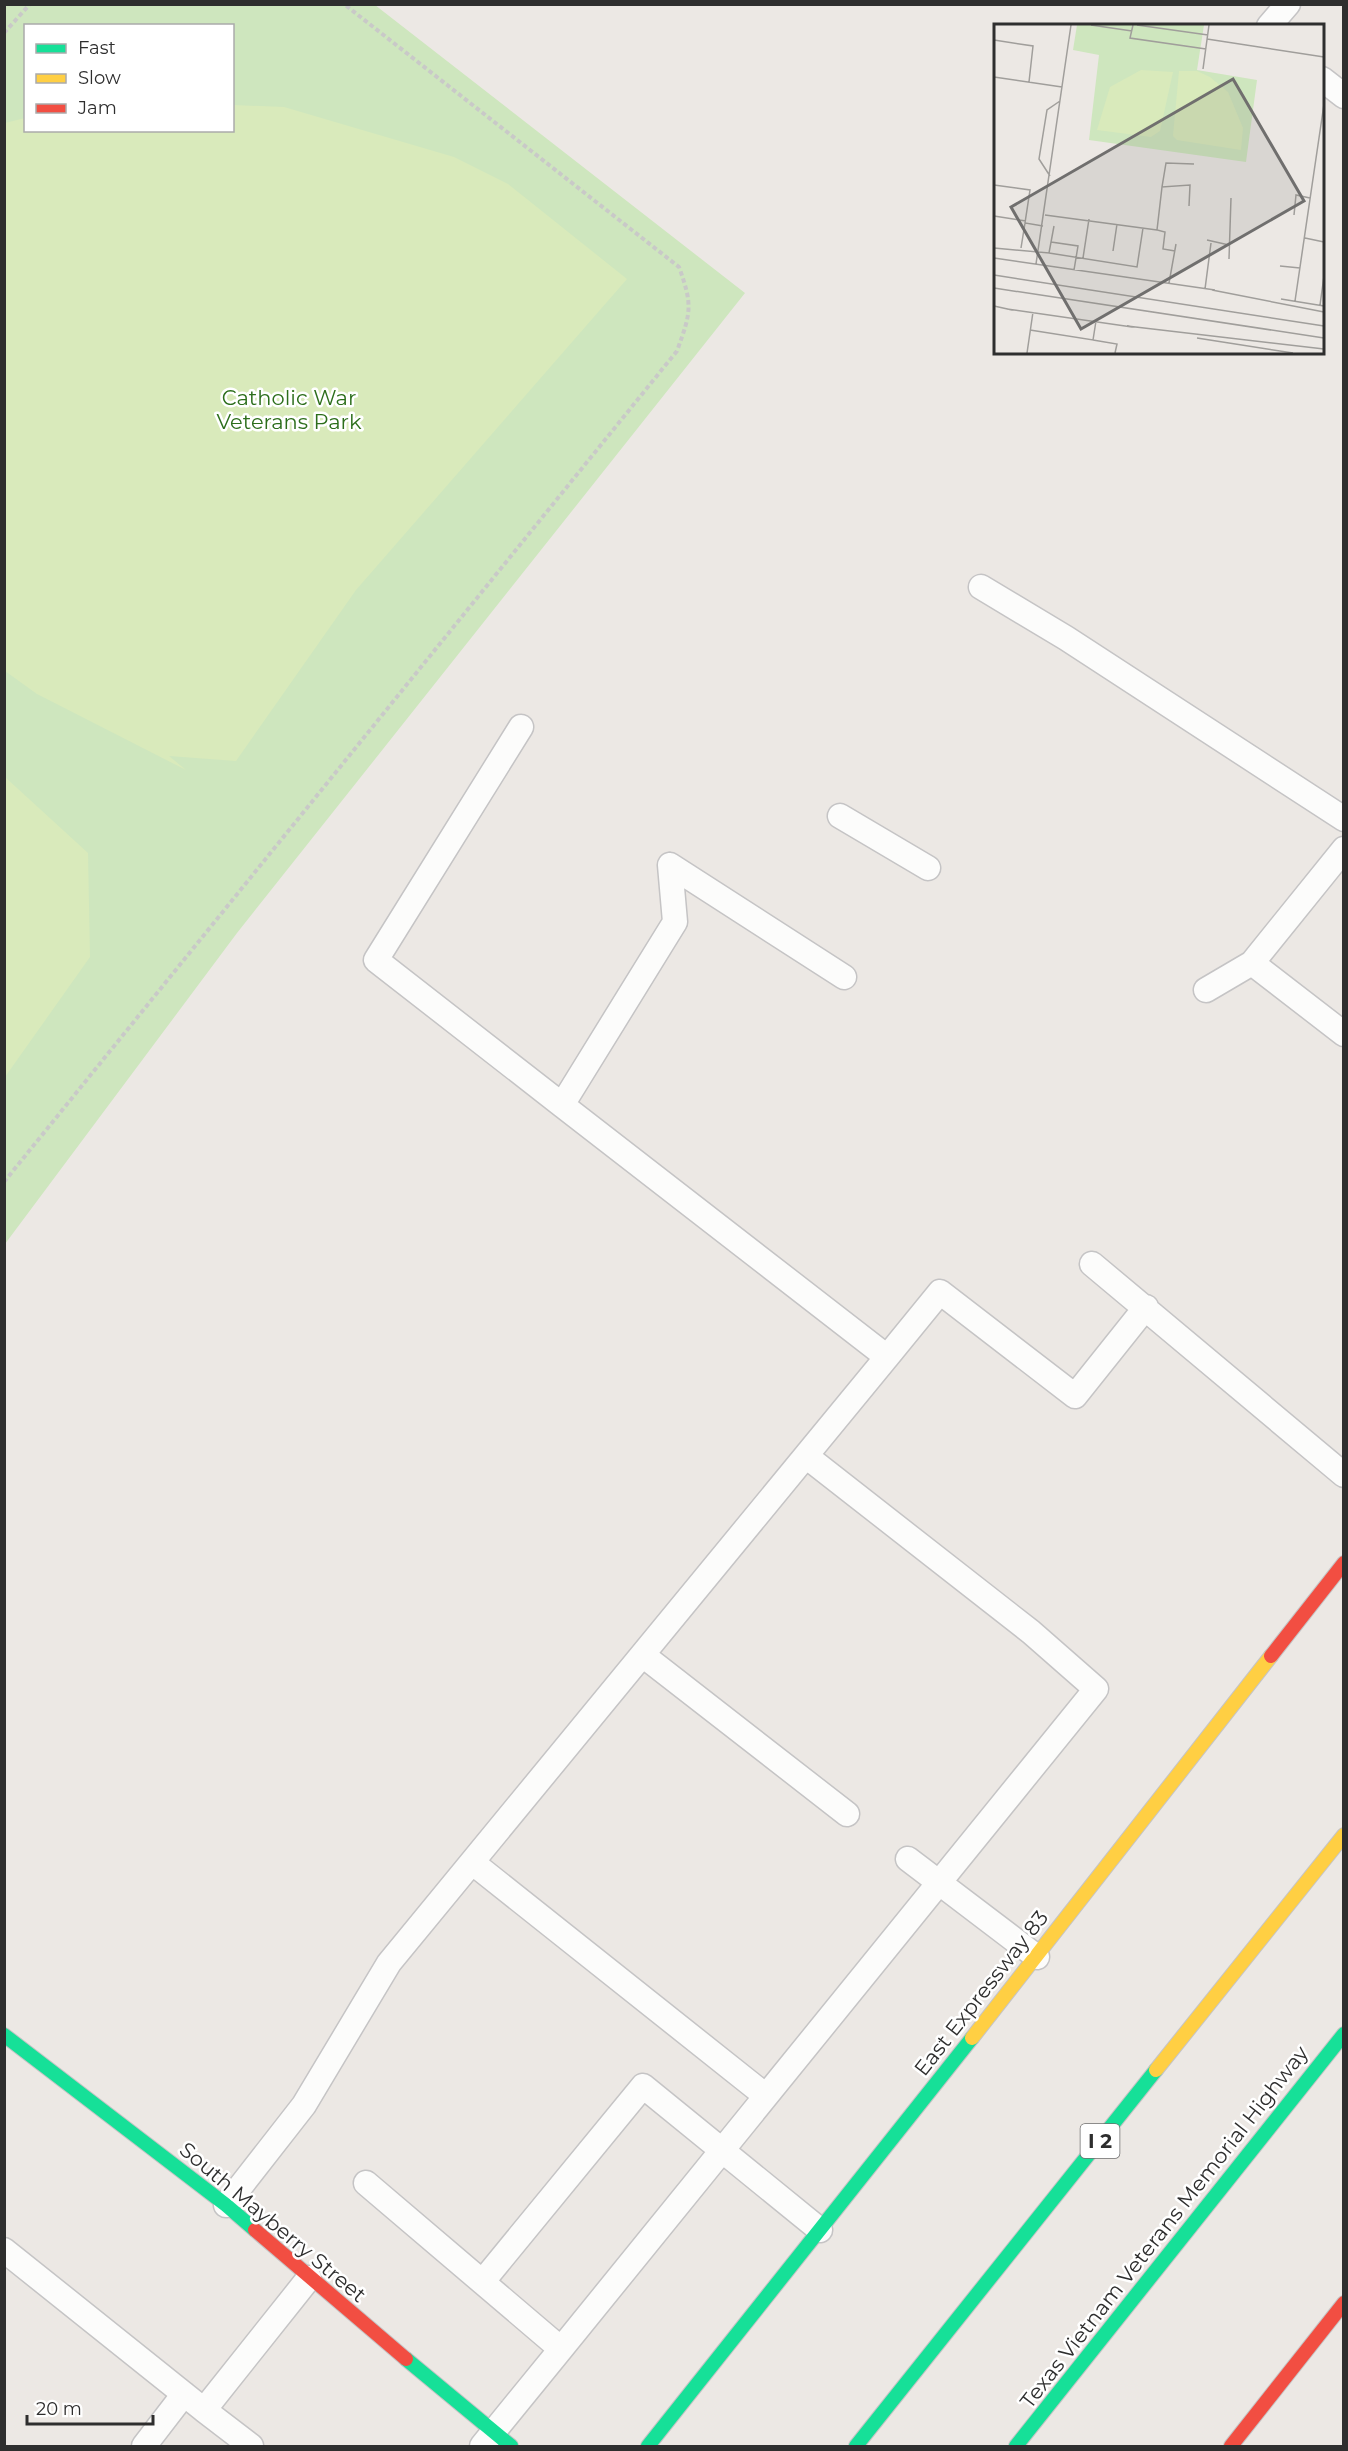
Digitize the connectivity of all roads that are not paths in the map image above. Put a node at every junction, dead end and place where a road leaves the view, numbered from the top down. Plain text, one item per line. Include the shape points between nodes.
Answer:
1 (1287, 4) edge
2 (1271, 24) edge
3 (1324, 80) edge
4 (1344, 96) edge
5 (981, 587) dead end
6 (521, 727) dead end
7 (840, 816) dead end
8 (1344, 819) edge
9 (1344, 849) edge
10 (928, 868) dead end
11 (1252, 963) junction
12 (844, 976) dead end
13 (1206, 990) dead end
14 (1344, 1034) edge
15 (562, 1105) junction
16 (1092, 1264) dead end
17 (1146, 1307) junction
18 (887, 1357) junction
19 (806, 1456) junction
20 (1344, 1474) edge
21 (1344, 1563) edge
22 (644, 1656) junction
23 (847, 1814) dead end
24 (1344, 1835) edge
25 (908, 1858) dead end
26 (473, 1863) junction
27 (939, 1883) junction
28 (1037, 1957) junction
29 (1344, 2034) edge
30 (4, 2035) edge
31 (766, 2096) junction
32 (722, 2152) junction
33 (366, 2183) dead end
34 (226, 2205) junction
35 (820, 2230) junction
36 (4, 2250) edge
37 (309, 2278) junction
38 (483, 2281) junction
39 (1344, 2303) edge
40 (561, 2349) junction
41 (184, 2394) junction
42 (204, 2410) junction
43 (496, 2442) edge
44 (144, 2446) edge
45 (251, 2446) edge
46 (648, 2446) edge
47 (856, 2446) edge
48 (1016, 2446) edge
49 (1231, 2446) edge

1 - 2 lane
3 - 4 lane
5 - 8 lane
6 - 15 lane via 376,960
7 - 10 lane
9 - 11 lane
11 - 13 lane
11 - 14 lane
12 - 15 lane via 670,865 675,922
15 - 18 lane
16 - 17 lane
17 - 18 lane via 1075,1396 940,1292
17 - 20 lane
18 - 19 lane
19 - 22 lane
19 - 27 lane via 1031,1632 1096,1689
21 - 28 main road, East Expressway 83
22 - 23 lane
22 - 26 lane
24 - 47 main road, I 2
25 - 27 lane
26 - 31 lane
26 - 34 lane via 389,1964 304,2104
27 - 28 lane
27 - 31 lane
28 - 35 main road, East Expressway 83
29 - 48 main road, Texas Vietnam Veterans Memorial Highway
30 - 34 main road, South Mayberry Street
31 - 32 lane
32 - 35 lane
32 - 38 lane via 643,2086
32 - 40 lane
33 - 38 lane
34 - 37 main road, South Mayberry Street
35 - 46 main road, East Expressway 83
36 - 41 lane
37 - 42 lane
37 - 43 main road, South Mayberry Street
38 - 40 lane
39 - 49 main road
40 - 43 lane
41 - 42 lane
41 - 44 lane
42 - 45 lane

